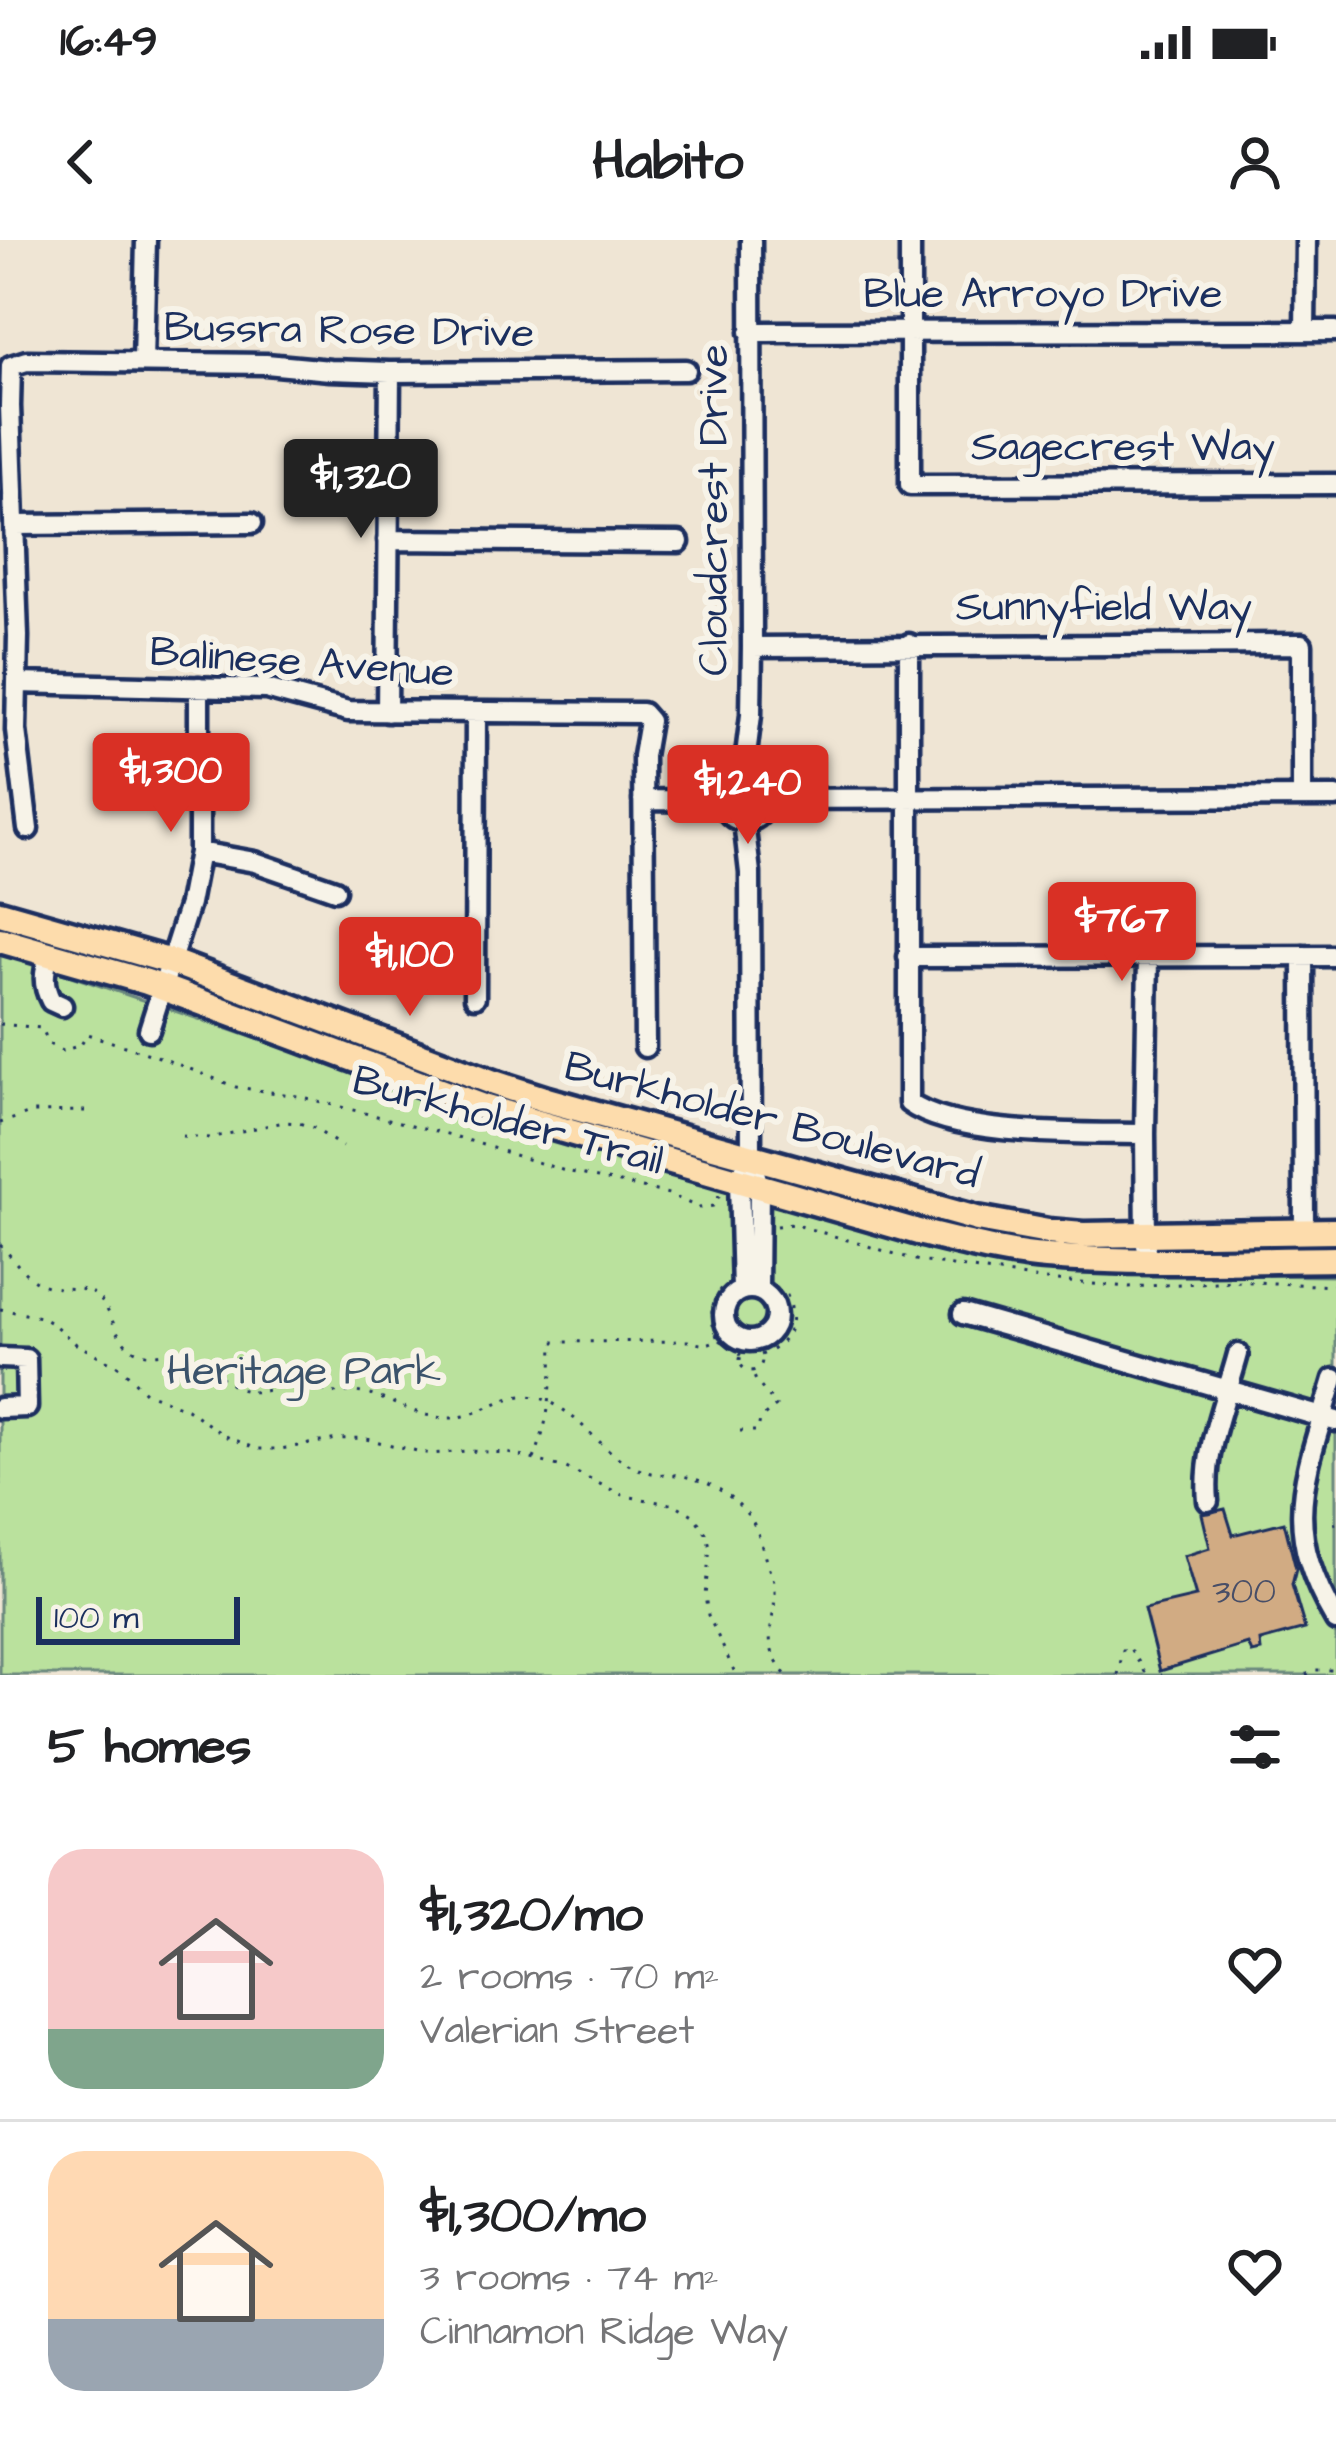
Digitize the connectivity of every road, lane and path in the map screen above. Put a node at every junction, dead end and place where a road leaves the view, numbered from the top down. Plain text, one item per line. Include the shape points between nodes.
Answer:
1 (146, 240) edge
2 (751, 240) edge
3 (910, 240) edge
4 (1306, 240) edge
5 (1304, 331) junction
6 (1336, 331) edge
7 (750, 332) junction
8 (910, 332) junction
9 (143, 362) junction
10 (686, 370) dead end
11 (390, 372) junction
12 (1336, 484) edge
13 (14, 524) junction
14 (252, 524) dead end
15 (388, 540) junction
16 (679, 542) dead end
17 (909, 644) junction
18 (752, 647) junction
19 (18, 683) junction
20 (199, 687) junction
21 (387, 712) junction
22 (476, 712) junction
23 (743, 779) junction
24 (1302, 797) junction
25 (1336, 797) edge
26 (766, 799) junction
27 (643, 800) junction
28 (724, 801) junction
29 (908, 801) junction
30 (744, 821) junction
31 (28, 829) dead end
32 (199, 852) junction
33 (334, 890) dead end
34 (0, 913) edge
35 (0, 940) edge
36 (49, 954) junction
37 (1148, 956) junction
38 (1304, 956) junction
39 (1336, 956) edge
40 (908, 957) junction
41 (172, 962) junction
42 (164, 988) junction
43 (475, 998) dead end
44 (62, 1006) dead end
45 (0, 1024) edge
46 (149, 1030) dead end
47 (645, 1047) dead end
48 (85, 1111) dead end
49 (0, 1124) edge
50 (1144, 1134) junction
51 (182, 1136) dead end
52 (342, 1147) dead end
53 (751, 1157) junction
54 (743, 1189) junction
55 (1304, 1231) junction
56 (1336, 1231) edge
57 (1146, 1234) junction
58 (0, 1246) edge
59 (1336, 1259) edge
60 (1146, 1260) junction
61 (742, 1287) joint
62 (783, 1288) dead end
63 (0, 1309) edge
64 (963, 1314) dead end
65 (718, 1339) junction
66 (1238, 1354) dead end
67 (741, 1355) junction
68 (761, 1355) junction
69 (0, 1358) edge
70 (752, 1371) junction
71 (1334, 1378) edge
72 (1229, 1389) junction
73 (551, 1402) junction
74 (0, 1408) edge
75 (1329, 1419) edge
76 (740, 1431) dead end
77 (534, 1459) junction
78 (1208, 1501) dead end
79 (1336, 1622) edge
80 (1336, 1670) edge
81 (736, 1675) edge
82 (786, 1675) edge
83 (1118, 1675) edge
84 (1147, 1675) edge
85 (1306, 1675) edge

1 - 9 street
2 - 7 street, Cloudcrest Drive
3 - 8 street
4 - 5 street
5 - 6 street, Blue Arroyo Drive
5 - 8 street, Blue Arroyo Drive
7 - 8 street, Blue Arroyo Drive
7 - 18 street, Cloudcrest Drive
8 - 12 street, Sagecrest Way via 910,485
9 - 11 street, Bussra Rose Drive
9 - 13 street, Bussra Rose Drive via 11,366
10 - 11 street, Bussra Rose Drive
11 - 15 street
13 - 14 street
13 - 19 street
15 - 16 street
15 - 21 street
17 - 18 street, Sunnyfield Way
17 - 24 street, Sunnyfield Way via 1302,644
17 - 29 street
18 - 23 street, Cloudcrest Drive
19 - 20 street, Balinese Avenue
19 - 31 street
20 - 21 street, Balinese Avenue via 266,689 348,711
20 - 32 street
21 - 22 street, Balinese Avenue
22 - 27 street, Balinese Avenue via 641,713 649,722
22 - 43 street
23 - 26 street via 759,784
23 - 28 street
24 - 25 street
24 - 29 street
26 - 29 street
26 - 30 street via 760,814
27 - 28 street
27 - 47 street
28 - 30 street
29 - 40 street
30 - 53 street
32 - 33 street
32 - 41 street
34 - 41 main road, Burkholder Boulevard
35 - 36 main road, Burkholder Boulevard
36 - 42 main road, Burkholder Boulevard
36 - 44 street via 45,990
37 - 38 street
37 - 40 street
37 - 50 street
38 - 39 street
38 - 55 street
40 - 50 street via 909,1102 970,1123 1034,1132
41 - 42 street
41 - 53 main road, Burkholder Boulevard via 494,1083
42 - 46 street
42 - 54 main road, Burkholder Boulevard via 483,1107
45 - 54 path, Burkholder Trail via 42,1028 62,1051 87,1034 236,1087 451,1135 698,1208
48 - 49 path via 34,1112
50 - 57 street
51 - 52 path via 299,1123
53 - 54 street
53 - 57 main road, Burkholder Boulevard via 1012,1226
54 - 60 main road, Burkholder Boulevard via 990,1249
54 - 61 street
55 - 56 main road, Burkholder Boulevard
55 - 57 main road, Burkholder Boulevard
57 - 60 street
58 - 73 path via 32,1280 91,1293 134,1350 194,1355 241,1389 304,1384 432,1417 456,1418 528,1396
59 - 60 main road, Burkholder Boulevard
61 - 65 path via 711,1306
62 - 68 path via 792,1306 789,1333
63 - 77 path via 40,1317 122,1368 145,1392 257,1449 362,1438 430,1454
64 - 72 street
65 - 67 path
65 - 73 path via 554,1342
66 - 72 street
67 - 68 path
67 - 70 path
68 - 70 path
69 - 74 street via 26,1358 27,1391 27,1407
70 - 76 path via 776,1406 758,1431
71 - 75 street
72 - 75 street
72 - 78 street via 1208,1456
73 - 77 path
73 - 82 path via 639,1470 711,1484 743,1508 775,1581 769,1635
75 - 79 street via 1306,1470 1302,1534
77 - 81 path via 693,1515 710,1547 709,1615
80 - 85 path
83 - 84 path via 1129,1647

